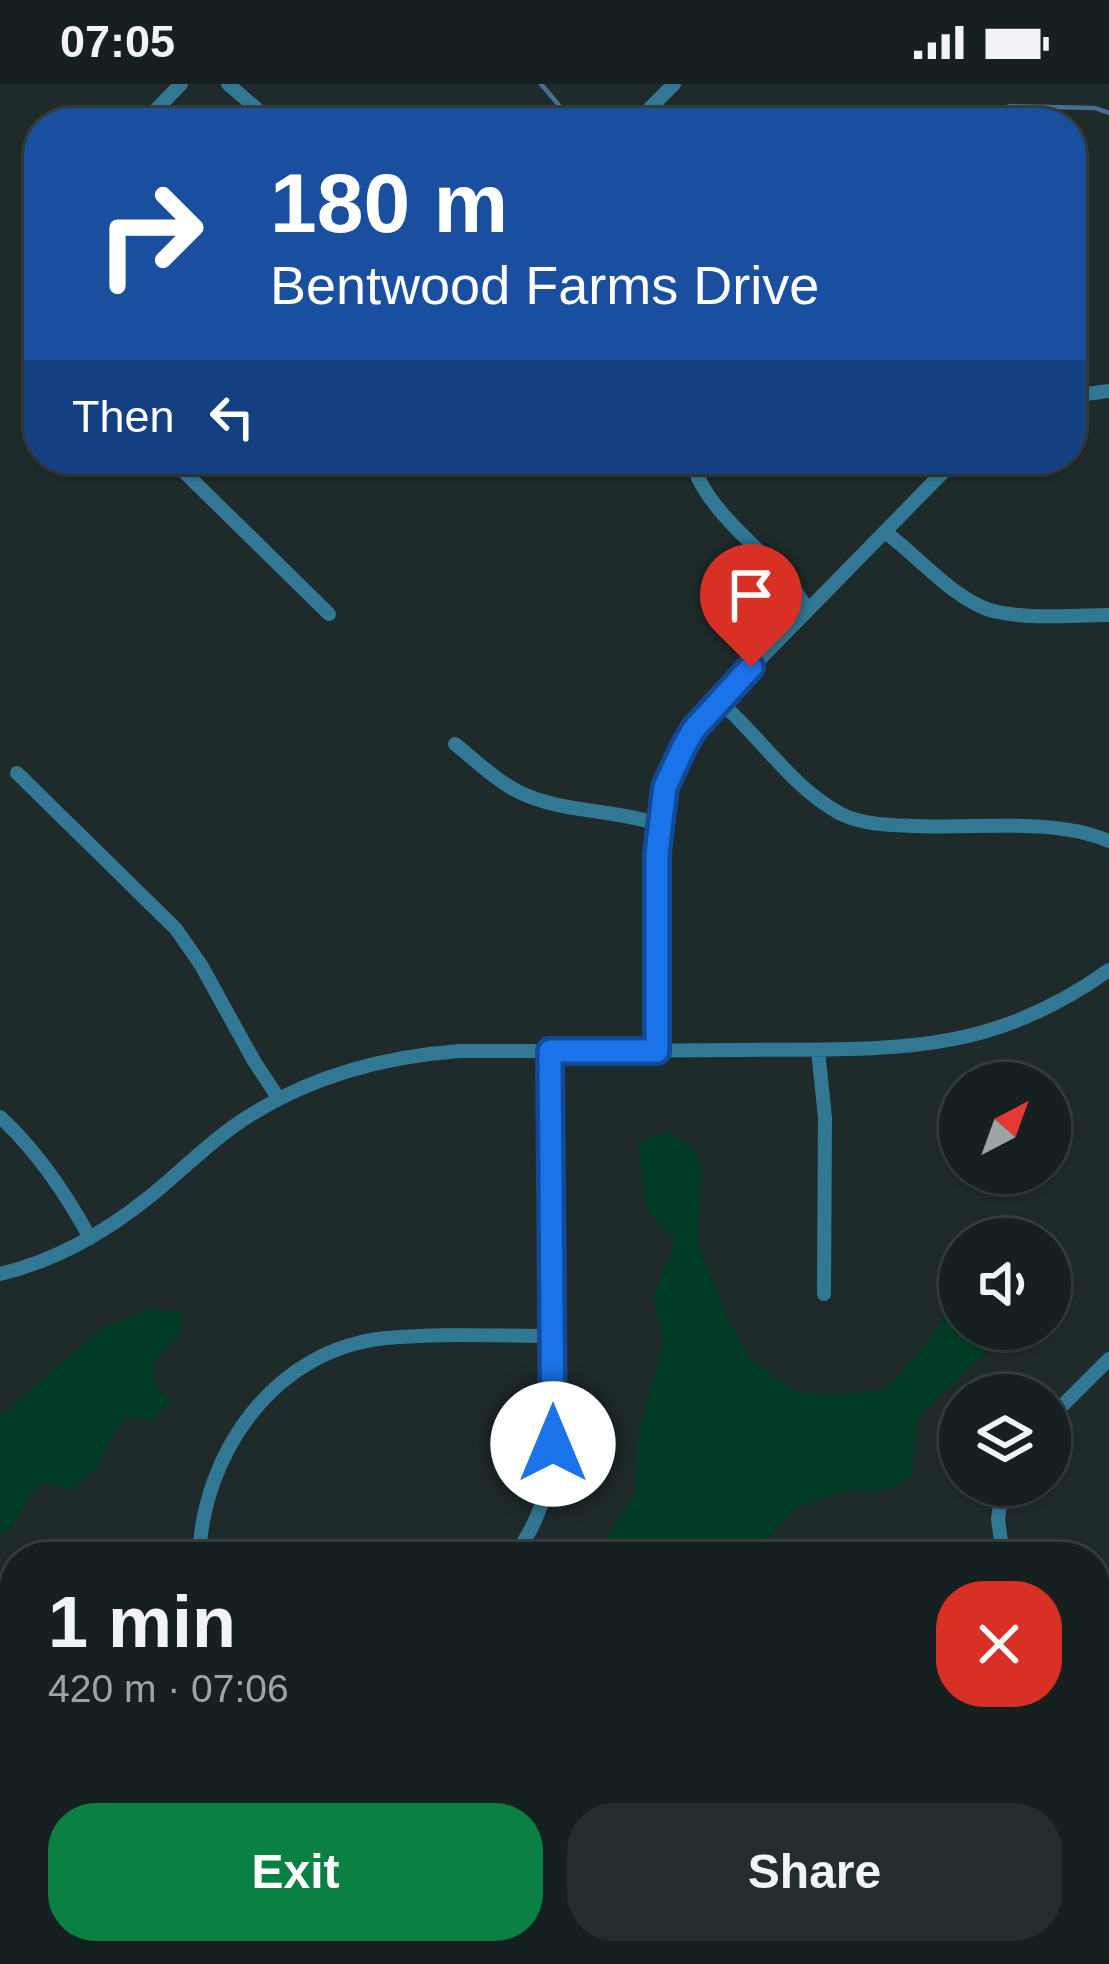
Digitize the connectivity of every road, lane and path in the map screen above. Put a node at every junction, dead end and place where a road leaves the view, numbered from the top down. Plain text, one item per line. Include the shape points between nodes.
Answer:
1 (181, 84) edge
2 (228, 84) edge
3 (674, 84) edge
4 (158, 108) edge
5 (256, 108) edge
6 (650, 108) edge
7 (186, 474) edge
8 (941, 474) edge
9 (698, 478) dead end
10 (885, 532) junction
11 (807, 609) junction
12 (329, 614) dead end
13 (1109, 615) edge
14 (718, 700) junction
15 (455, 744) dead end
16 (17, 773) dead end
17 (659, 824) junction
18 (1109, 841) edge
19 (1109, 970) edge
20 (818, 1049) junction
21 (550, 1051) junction
22 (657, 1051) junction
23 (279, 1099) junction
24 (0, 1117) edge
25 (90, 1238) junction
26 (0, 1274) edge
27 (824, 1294) dead end
28 (553, 1336) junction
29 (1109, 1359) edge
30 (1071, 1397) edge
31 (1000, 1506) edge
32 (201, 1542) edge
33 (523, 1542) edge
34 (1001, 1542) edge

1 - 4 street
2 - 5 street
3 - 6 street
7 - 12 street
8 - 10 street
9 - 11 street
10 - 11 street
10 - 13 street via 990,610
11 - 14 street
14 - 17 street via 673,767
14 - 18 street via 811,794 847,817 1081,831
15 - 17 street via 533,798
16 - 23 street via 176,929
17 - 22 street
19 - 20 street via 1058,1004 965,1038
20 - 22 street
20 - 27 street
21 - 22 street
21 - 23 street via 416,1054 352,1068
21 - 28 street
23 - 25 street
24 - 25 street via 56,1182
25 - 26 street
28 - 32 street via 386,1338 301,1369 260,1402 222,1457
28 - 33 street via 547,1487
29 - 30 street
31 - 34 street

